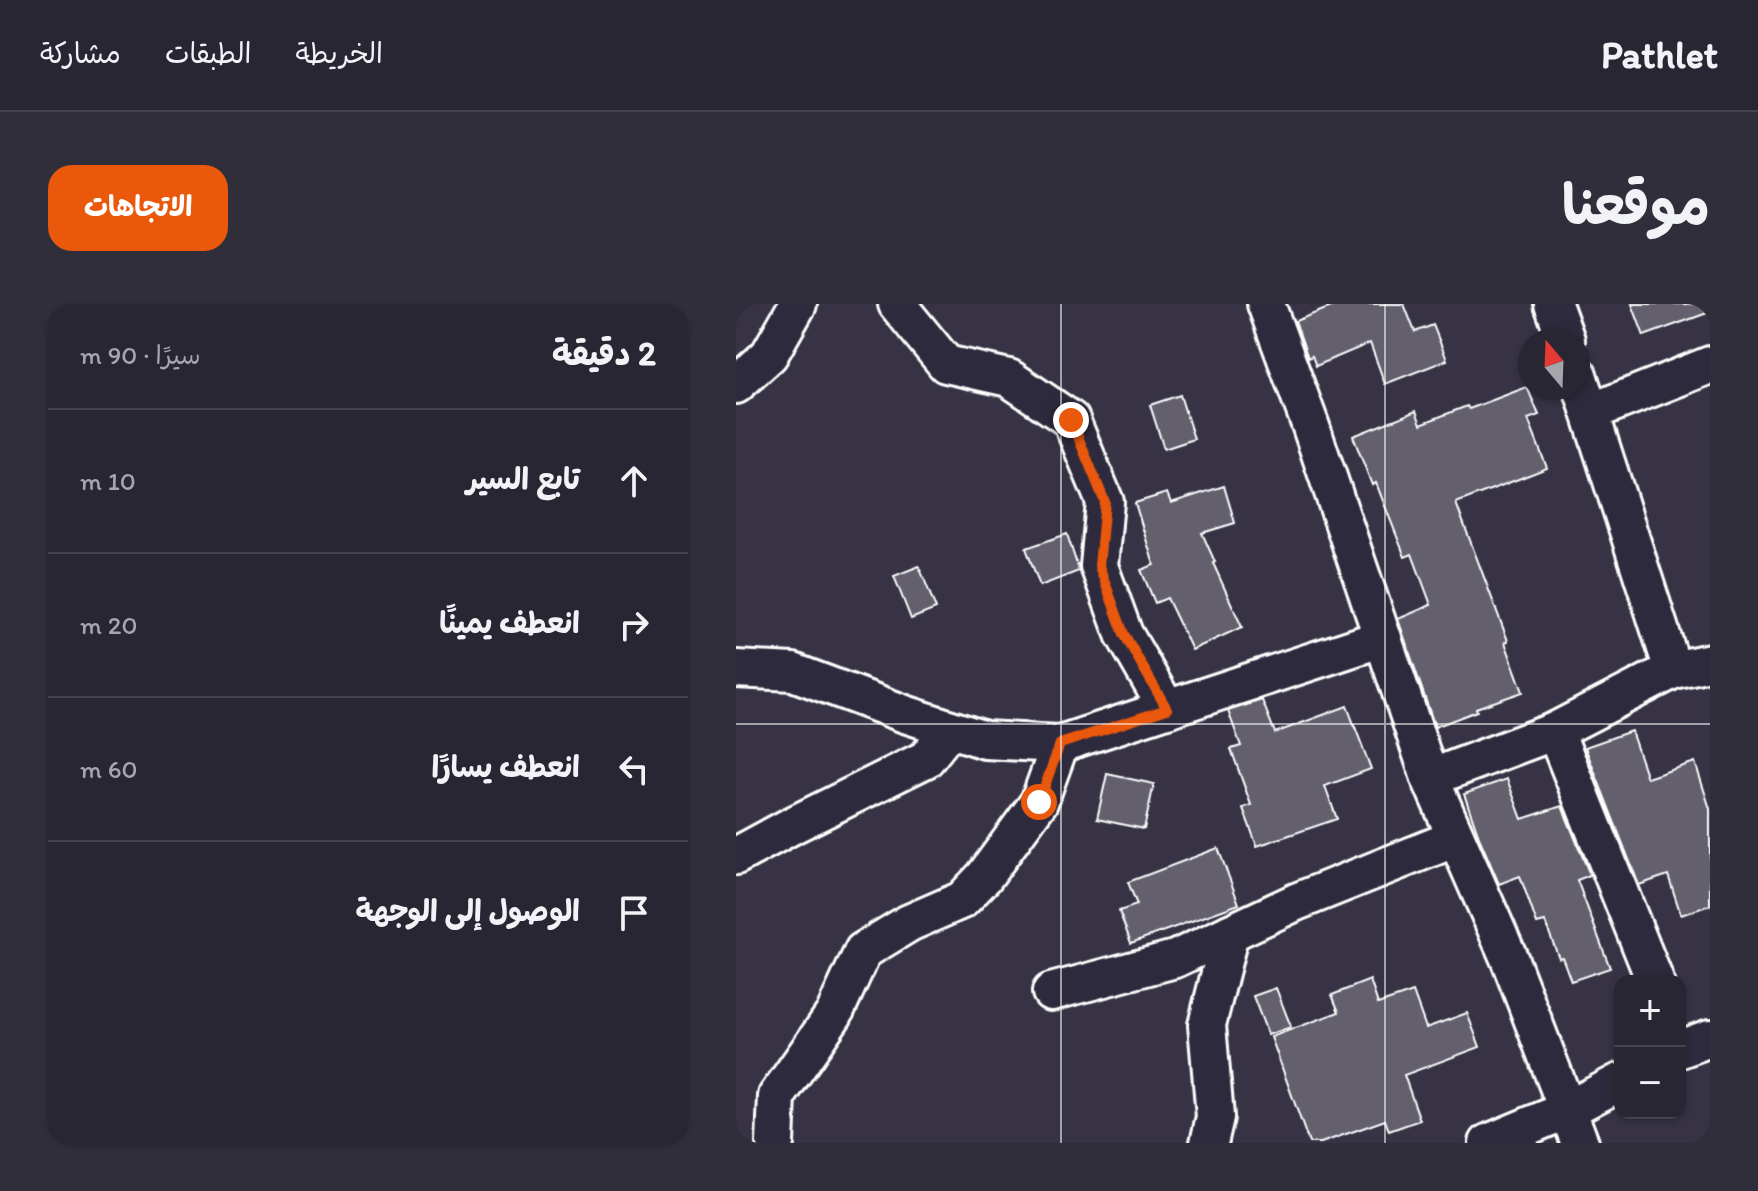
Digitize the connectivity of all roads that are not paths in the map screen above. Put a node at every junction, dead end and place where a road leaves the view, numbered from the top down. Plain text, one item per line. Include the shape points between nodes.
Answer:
1 (798, 304) edge
2 (897, 304) edge
3 (1266, 304) edge
4 (1553, 304) edge
5 (1562, 328) edge
6 (1710, 365) edge
7 (736, 385) edge
8 (1587, 400) edge
9 (1591, 412) junction
10 (1383, 638) junction
11 (1710, 662) edge
12 (736, 669) edge
13 (1673, 670) junction
14 (1167, 709) junction
15 (950, 729) junction
16 (1555, 731) junction
17 (1060, 744) junction
18 (1430, 778) junction
19 (1456, 838) junction
20 (736, 856) edge
21 (1230, 933) junction
22 (1653, 975) edge
23 (1051, 992) dead end
24 (1614, 1088) edge
25 (1574, 1127) edge
26 (775, 1143) edge
27 (1209, 1143) edge
28 (1488, 1143) edge

1 - 7 street via 769,355
2 - 14 street via 946,364 1009,378 1071,420 1105,502 1099,566 1124,634
3 - 10 street
4 - 5 street
6 - 9 street
8 - 9 street
9 - 13 street
10 - 14 street
10 - 18 street
11 - 13 street
12 - 15 street via 793,672
13 - 16 street
14 - 17 street
15 - 17 street via 985,740
15 - 20 street via 926,759
16 - 18 street
16 - 22 street
17 - 26 street via 1039,802 984,877 962,900 863,951 834,1014 777,1096
18 - 19 street
19 - 21 street
19 - 25 street
21 - 23 street via 1175,959
21 - 27 street via 1207,1025 1215,1117
24 - 25 street
25 - 28 street

